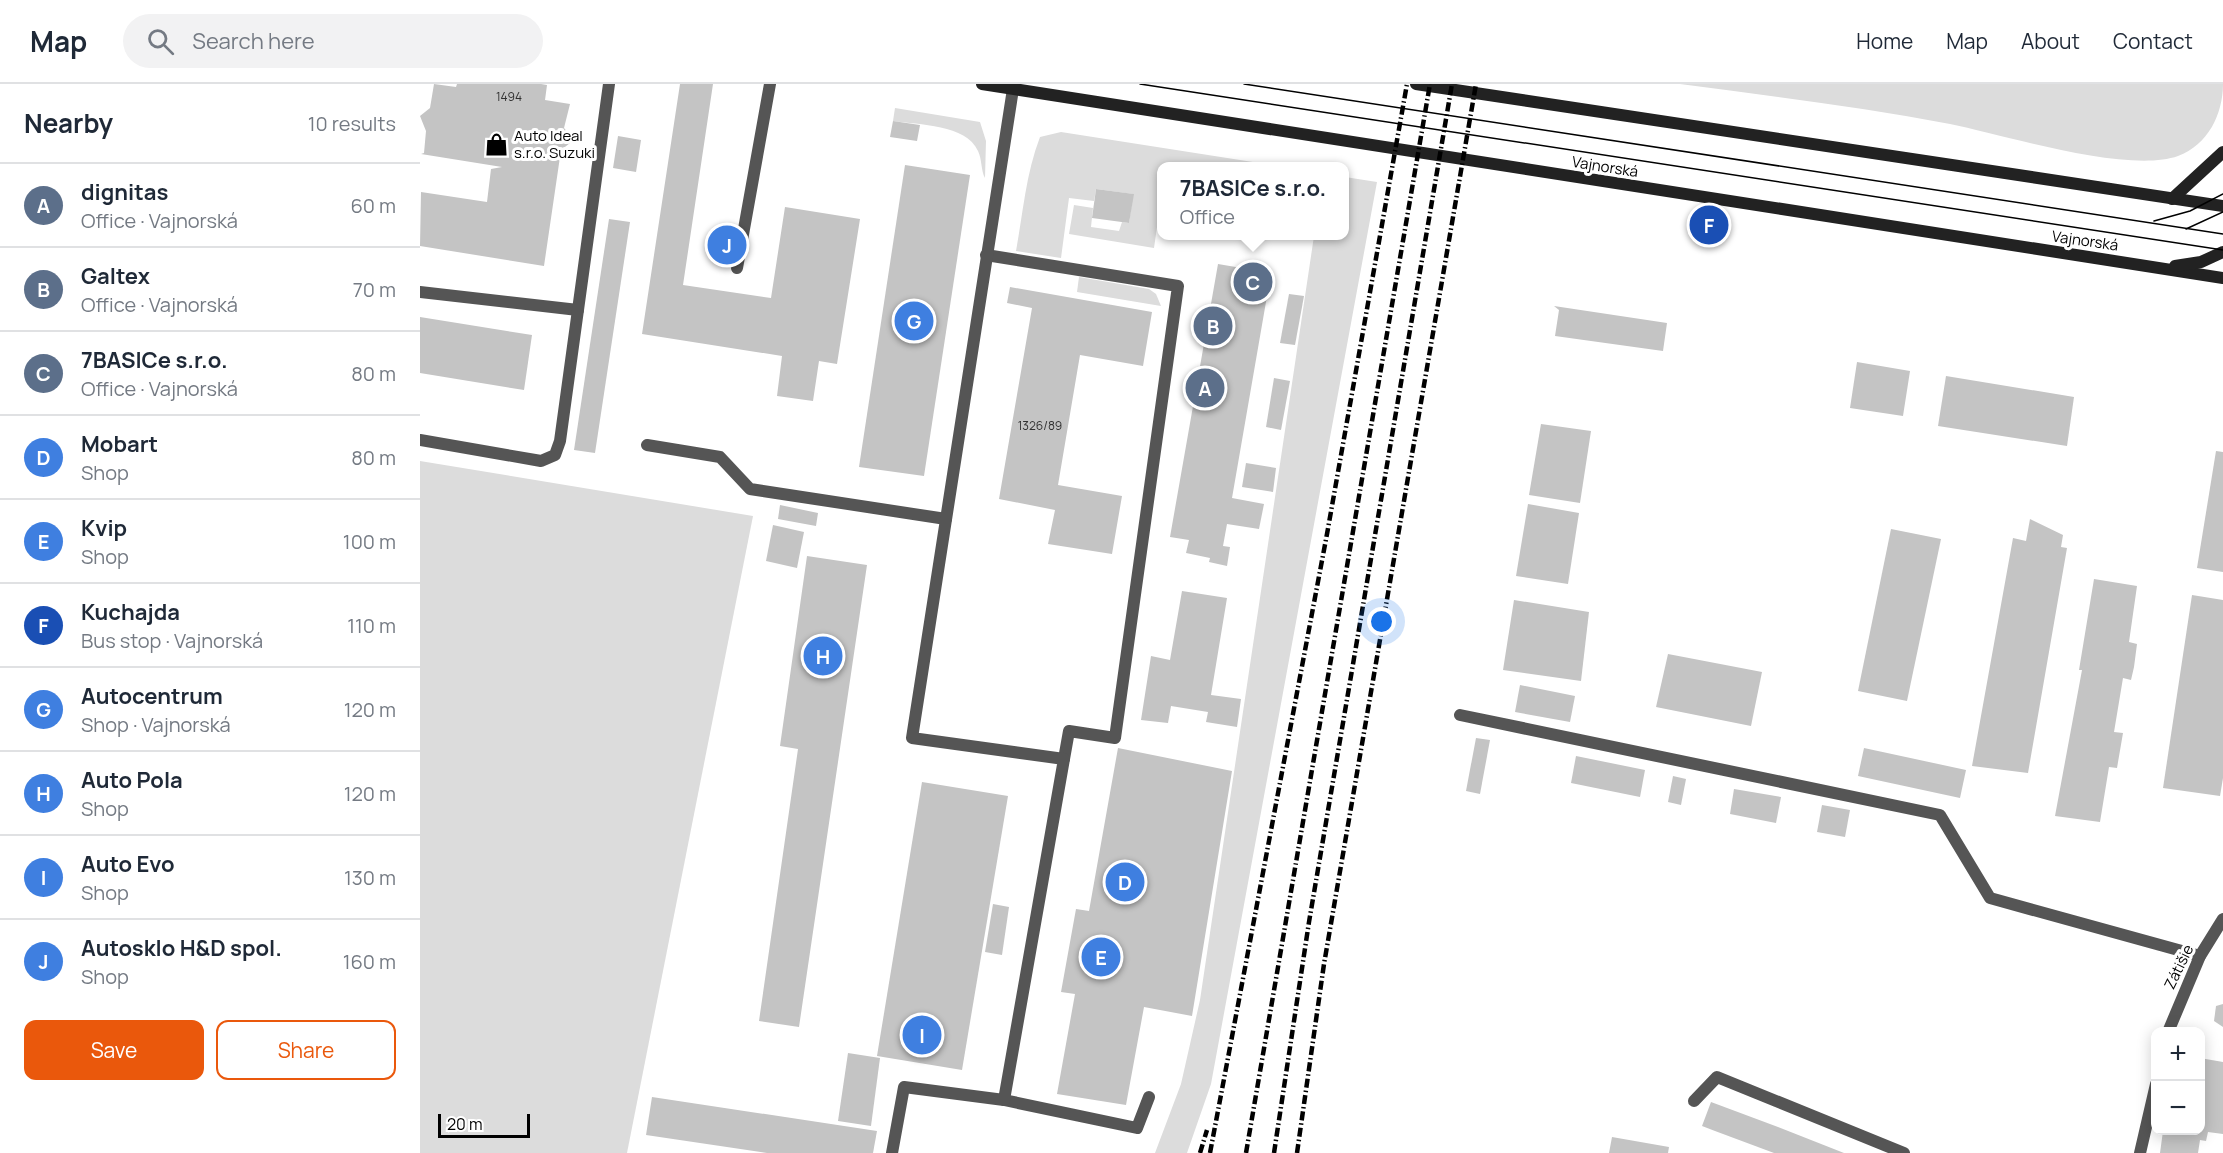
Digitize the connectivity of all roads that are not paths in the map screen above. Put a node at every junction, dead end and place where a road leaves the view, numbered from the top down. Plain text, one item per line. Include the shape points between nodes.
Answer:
1 (609, 84) edge
2 (770, 84) edge
3 (982, 84) edge
4 (1416, 84) edge
5 (1013, 89) junction
6 (2223, 152) edge
7 (2172, 199) junction
8 (2223, 206) edge
9 (2223, 252) edge
10 (986, 255) junction
11 (737, 268) dead end
12 (2162, 268) junction
13 (2223, 278) edge
14 (420, 292) edge
15 (578, 310) junction
16 (420, 440) edge
17 (647, 444) dead end
18 (946, 519) junction
19 (1460, 715) dead end
20 (1064, 759) junction
21 (2223, 921) edge
22 (2200, 956) junction
23 (2170, 1027) edge
24 (1149, 1097) dead end
25 (1004, 1100) junction
26 (1694, 1101) dead end
27 (2151, 1106) edge
28 (892, 1153) edge
29 (1904, 1153) edge
30 (2140, 1153) edge

1 - 15 street
2 - 11 street
3 - 5 main road, Vajnorská
4 - 7 main road
5 - 10 street
5 - 12 main road, Vajnorská
6 - 7 main road
7 - 8 main road
9 - 12 main road via 2201,262
10 - 18 street
10 - 20 street via 1178,286 1115,738 1069,731
12 - 13 main road, Vajnorská
14 - 15 street
15 - 16 street via 555,455 541,461
17 - 18 street via 720,457 750,489
18 - 20 street via 912,738
19 - 22 street via 1940,815 1990,898
20 - 25 street
21 - 22 street, Zátišie
22 - 23 street, Zátišie
24 - 25 street via 1137,1128
25 - 28 street via 904,1087
26 - 29 street via 1717,1077
27 - 30 street

